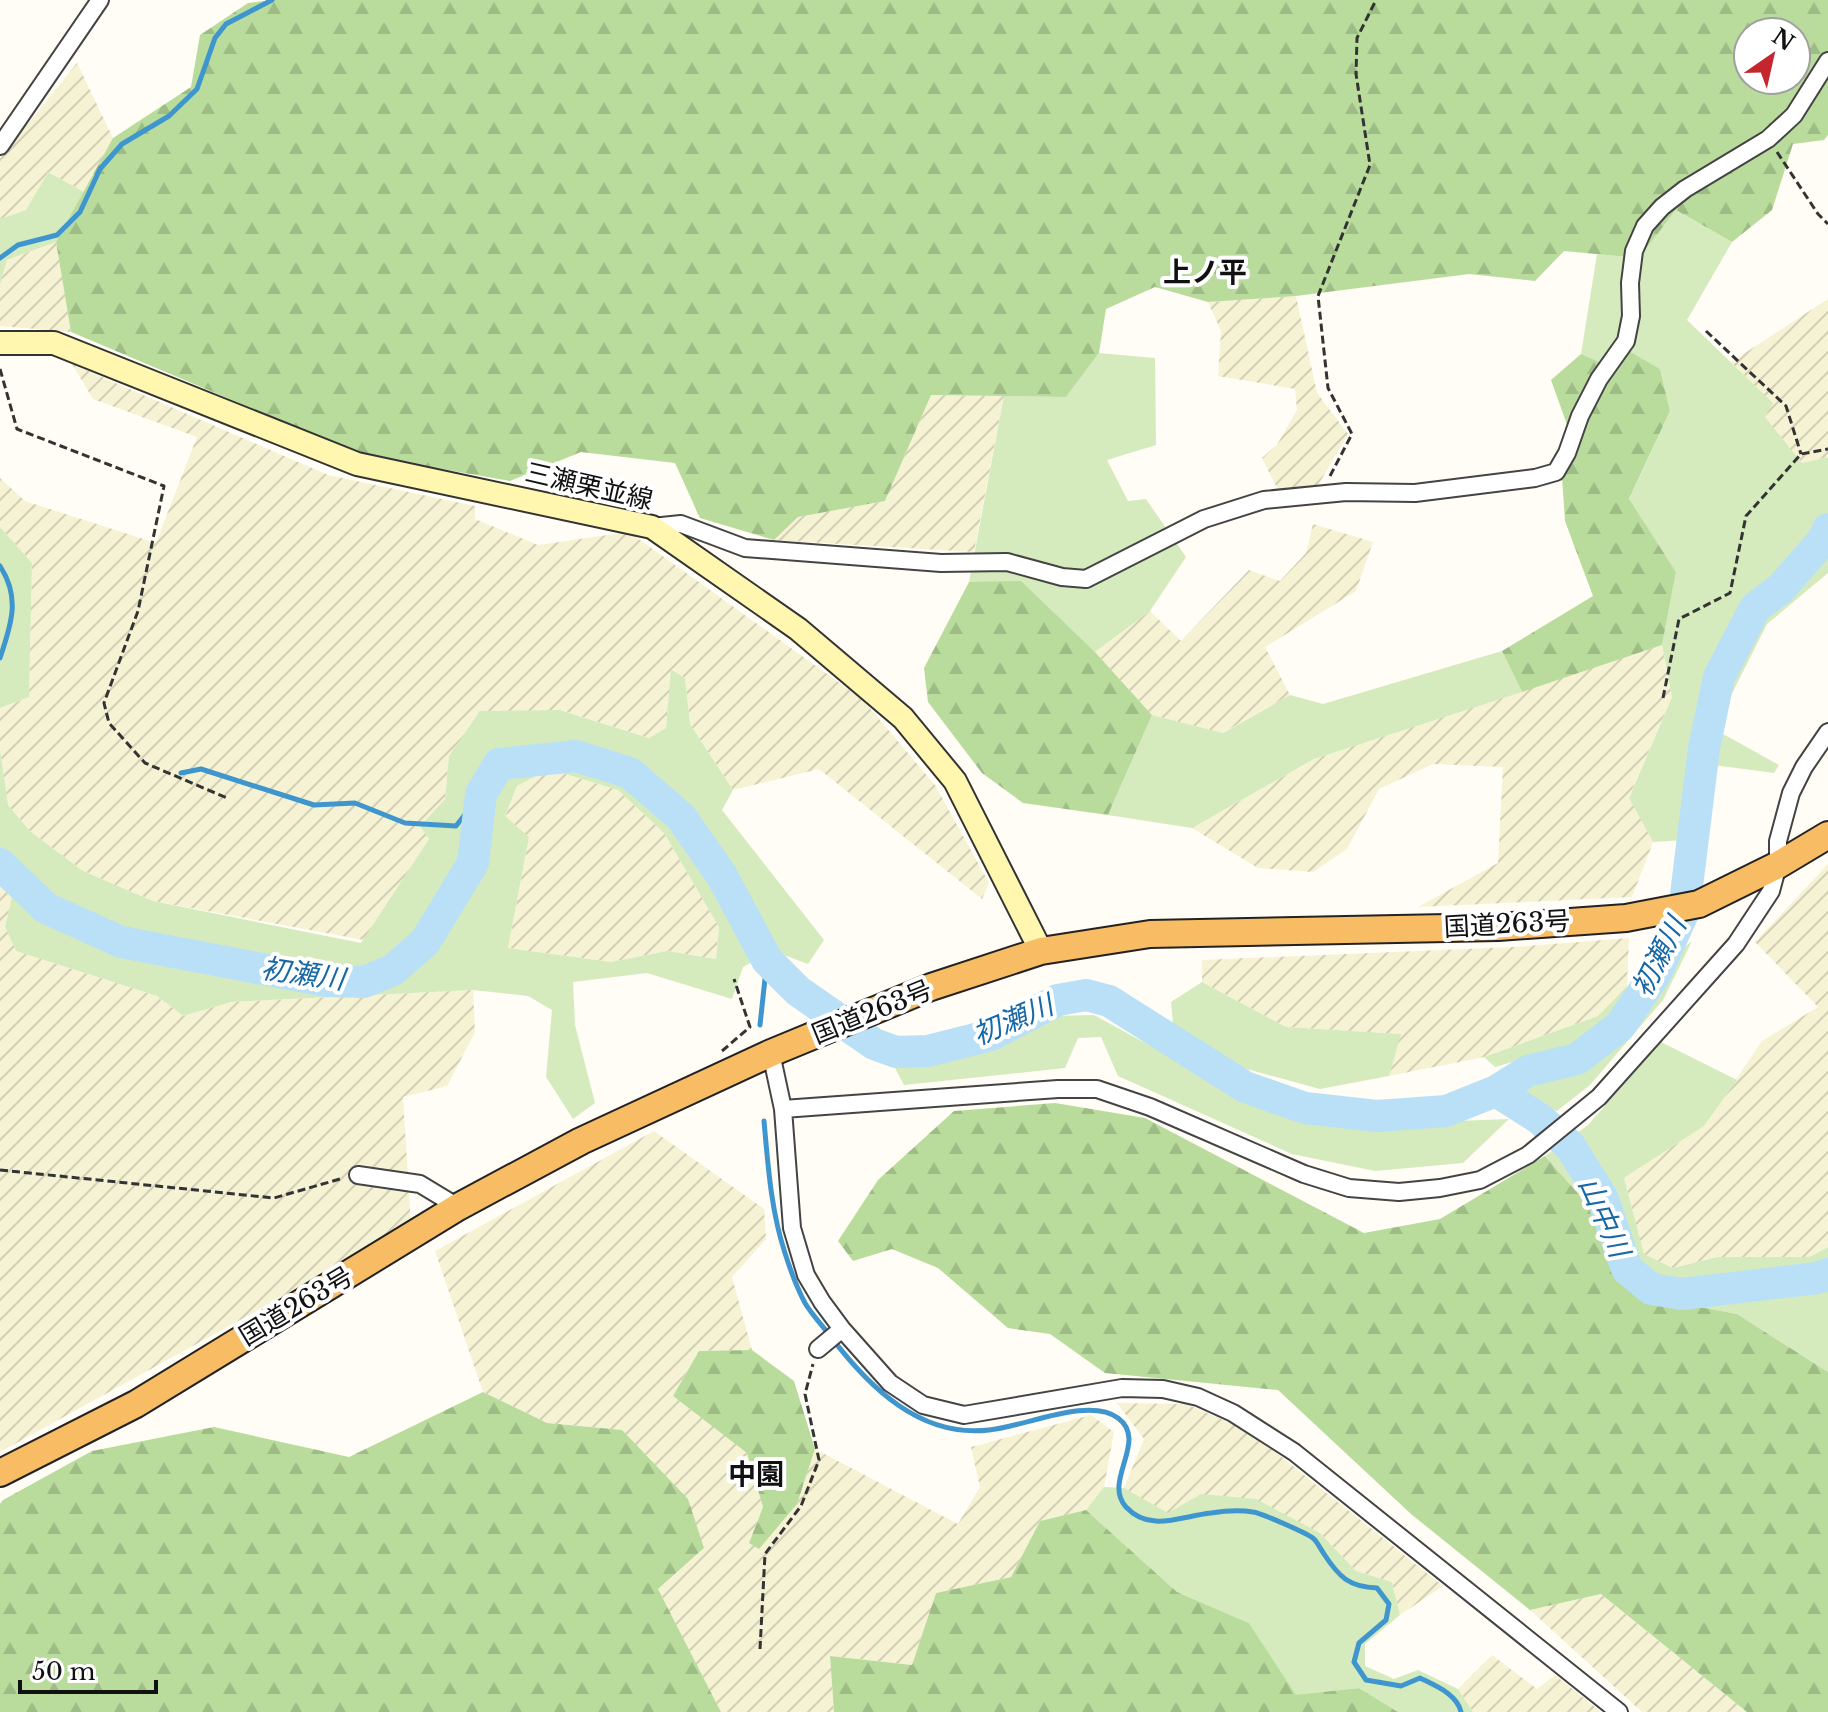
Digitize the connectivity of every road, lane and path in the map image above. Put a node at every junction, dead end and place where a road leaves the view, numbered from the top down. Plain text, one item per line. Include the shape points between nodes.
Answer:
1 (100, 0) edge
2 (1376, 0) edge
3 (1828, 61) edge
4 (1768, 139) junction
5 (0, 146) edge
6 (1828, 224) edge
7 (1706, 331) dead end
8 (0, 343) edge
9 (0, 369) edge
10 (1828, 449) edge
11 (1801, 454) junction
12 (1320, 493) junction
13 (652, 527) junction
14 (1663, 698) dead end
15 (1828, 732) edge
16 (227, 798) dead end
17 (1828, 835) edge
18 (1778, 865) junction
19 (1041, 951) junction
20 (734, 979) dead end
21 (771, 1053) junction
22 (710, 1081) junction
23 (783, 1109) junction
24 (0, 1170) edge
25 (358, 1175) joint
26 (458, 1207) junction
27 (842, 1329) junction
28 (818, 1349) joint
29 (0, 1473) edge
30 (760, 1649) dead end
31 (1619, 1712) edge

1 - 5 street
2 - 12 path via 1357,38 1356,74 1370,165 1318,296 1328,388 1352,434
3 - 4 street via 1794,115
4 - 6 path
4 - 12 street via 1685,189 1645,226 1634,251 1626,341 1599,379 1556,472 1415,493
7 - 11 path via 1786,406
8 - 13 main road, 三瀬栗並線 via 54,343 357,464
9 - 16 path via 17,429 164,486 138,611 104,703 109,723 145,763
10 - 11 path
11 - 14 path via 1746,516 1730,593 1679,619
12 - 13 street via 1264,500 1204,519 1086,579 1007,562 941,563 745,548 681,524
13 - 19 main road, 三瀬栗並線 via 798,629 903,718 955,781
15 - 18 street via 1791,793 1778,841
17 - 18 highway, 国道263号
18 - 19 highway, 国道263号 via 1699,904 1626,918 1498,927 1150,934
18 - 23 street via 1771,891 1736,944 1672,1018 1583,1111 1528,1155 1480,1180 1399,1192 1349,1188 1097,1089
19 - 21 highway, 国道263号 via 931,987
20 - 22 path via 750,1027 723,1048
21 - 22 highway, 国道263号
21 - 23 street
22 - 26 highway, 国道263号 via 581,1141
23 - 27 street via 792,1228 806,1275
24 - 25 path via 274,1198
25 - 26 street via 420,1184
26 - 29 highway, 国道263号 via 136,1404
27 - 28 street
27 - 31 street via 890,1383 923,1405 964,1415 1122,1388 1163,1389 1233,1413 1294,1452
28 - 30 path via 805,1394 819,1460 801,1506 765,1554

